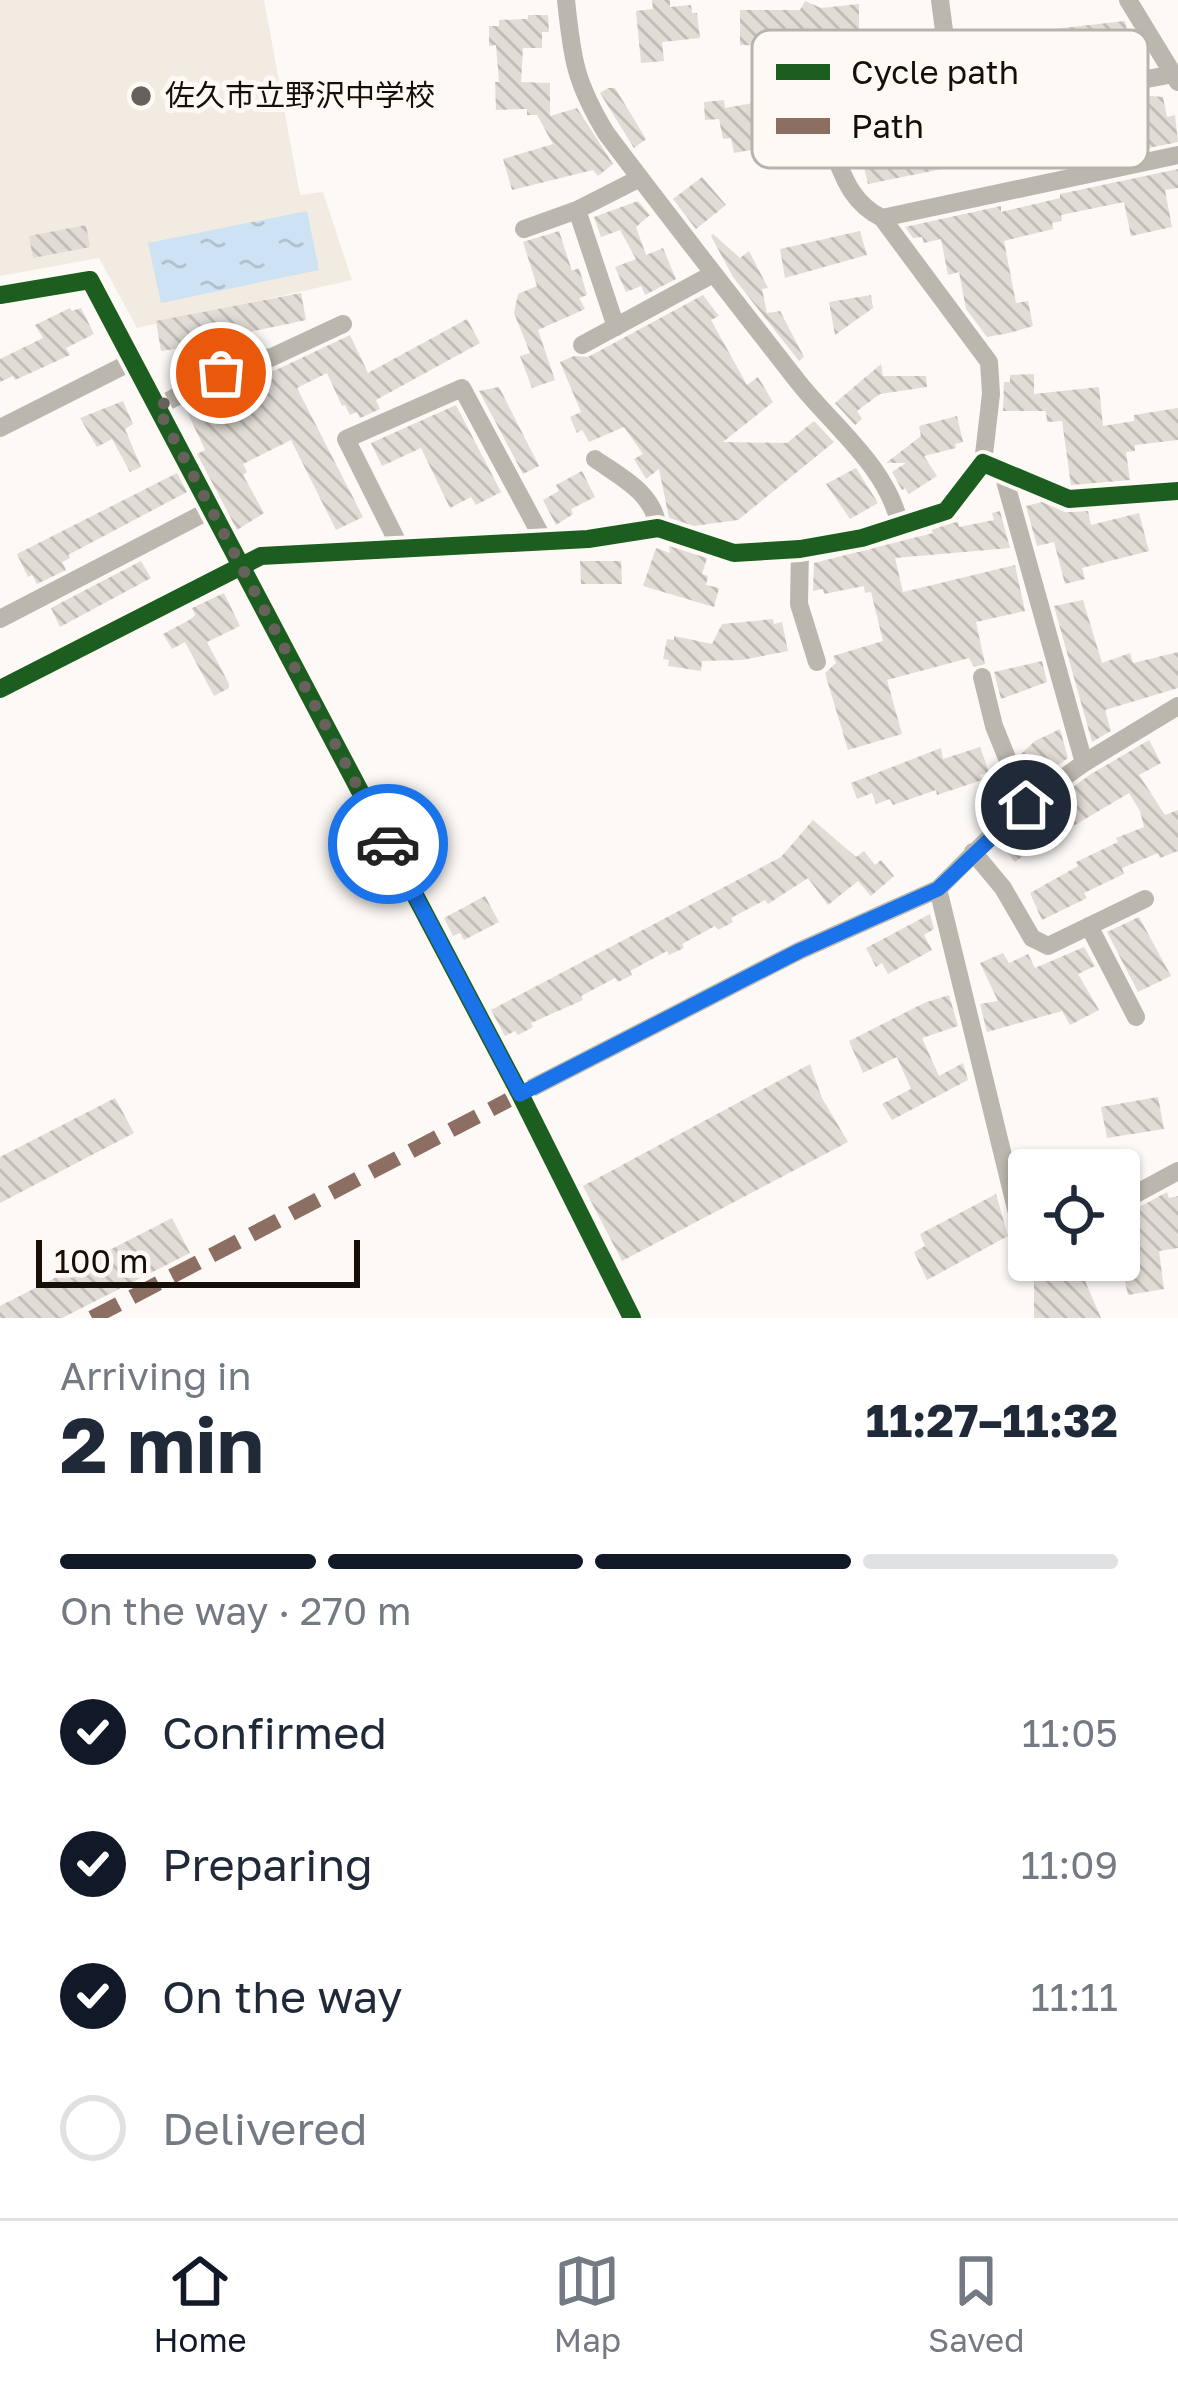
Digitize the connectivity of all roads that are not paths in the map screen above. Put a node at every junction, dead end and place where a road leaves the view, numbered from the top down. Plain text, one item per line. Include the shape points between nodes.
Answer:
1 (566, 0) edge
2 (940, 0) edge
3 (1128, 0) edge
4 (944, 30) edge
5 (1146, 30) edge
6 (1148, 32) edge
7 (1176, 78) edge
8 (1178, 155) edge
9 (1148, 161) edge
10 (840, 168) edge
11 (1117, 168) edge
12 (640, 178) junction
13 (577, 210) junction
14 (883, 218) junction
15 (524, 229) dead end
16 (713, 274) junction
17 (0, 295) edge
18 (343, 323) dead end
19 (616, 327) junction
20 (582, 345) dead end
21 (133, 361) junction
22 (157, 407) junction
23 (0, 428) edge
24 (596, 459) dead end
25 (993, 467) junction
26 (1178, 491) edge
27 (212, 509) junction
28 (900, 525) junction
29 (658, 528) junction
30 (543, 539) junction
31 (401, 549) junction
32 (800, 549) junction
33 (240, 565) junction
34 (0, 619) edge
35 (817, 662) dead end
36 (982, 677) dead end
37 (0, 689) edge
38 (1178, 706) edge
39 (1084, 764) junction
40 (1026, 805) junction
41 (973, 852) junction
42 (938, 889) junction
43 (1145, 899) dead end
44 (1089, 926) junction
45 (1136, 1017) dead end
46 (520, 1094) junction
47 (1178, 1171) edge
48 (1008, 1180) edge
49 (1140, 1192) edge
50 (632, 1318) edge

1 - 12 street via 580,90
2 - 4 street
3 - 5 street
6 - 7 street
8 - 9 street
10 - 14 street via 852,196
11 - 14 street
12 - 13 street
12 - 16 street
13 - 15 street
13 - 19 street
14 - 25 street via 988,362
16 - 19 street
16 - 28 street via 872,466 895,500
17 - 21 street via 90,280
18 - 22 street via 270,358 253,356
19 - 20 street
21 - 22 street
21 - 23 street
22 - 27 street
24 - 29 street via 644,494
25 - 26 street via 1069,500
25 - 28 street via 946,511
25 - 39 street
27 - 33 street
27 - 34 street
28 - 32 street
29 - 30 street
29 - 32 street via 734,553
30 - 31 street
30 - 31 street via 463,388 346,439
31 - 33 street via 261,556
32 - 35 street via 799,604
33 - 37 street
33 - 46 street
36 - 40 street
38 - 39 street
39 - 40 street
40 - 41 street
41 - 42 street
41 - 44 street via 1032,938 1048,946
42 - 46 street
42 - 48 street
43 - 44 street
44 - 45 street
46 - 50 street
47 - 49 street

